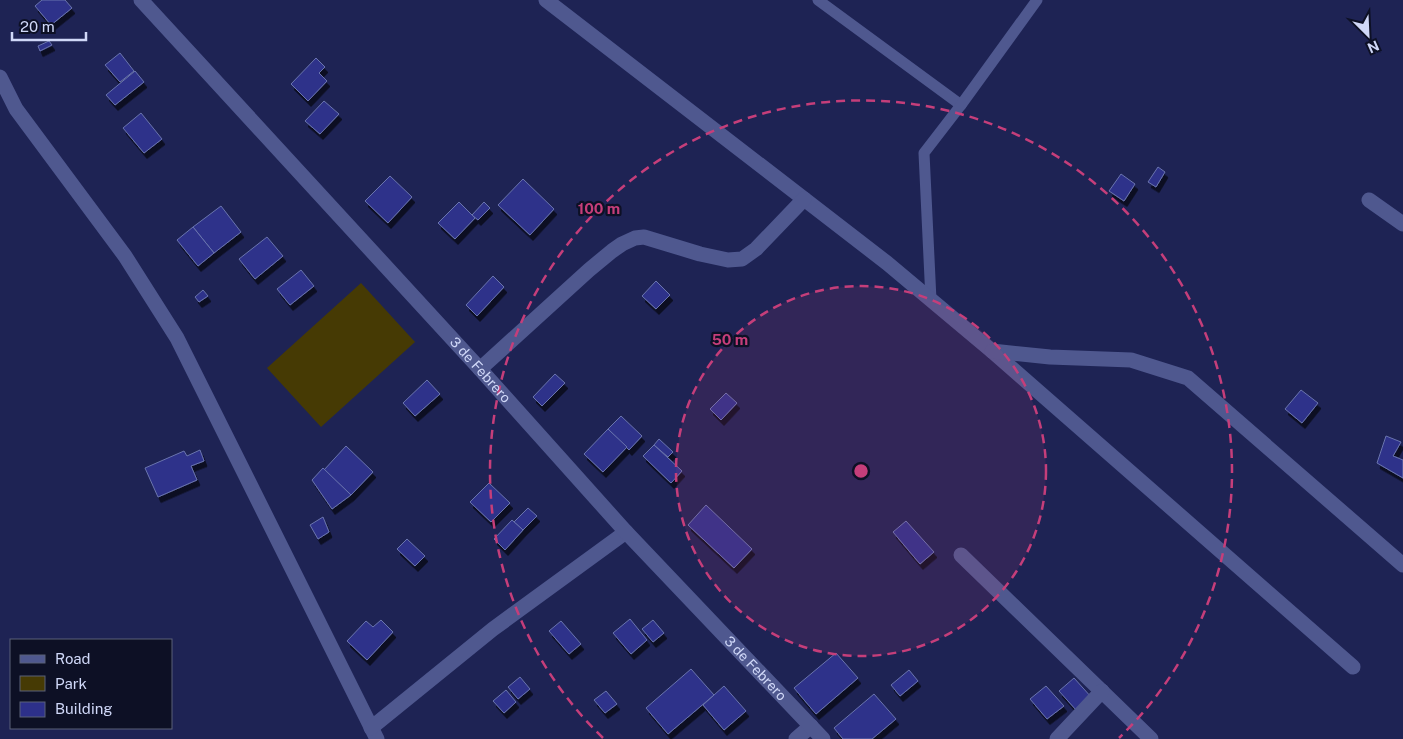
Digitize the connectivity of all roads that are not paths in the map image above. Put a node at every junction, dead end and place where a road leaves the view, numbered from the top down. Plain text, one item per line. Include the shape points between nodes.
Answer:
1 (141, 0) edge
2 (546, 0) edge
3 (818, 0) edge
4 (1037, 0) edge
5 (0, 77) edge
6 (961, 105) junction
7 (804, 199) junction
8 (1369, 200) dead end
9 (1403, 224) edge
10 (931, 300) junction
11 (992, 351) junction
12 (480, 369) junction
13 (626, 532) junction
14 (961, 555) dead end
15 (1403, 565) edge
16 (1353, 667) dead end
17 (1102, 691) junction
18 (811, 726) junction
19 (374, 733) edge
20 (796, 739) edge
21 (823, 739) edge
22 (1057, 739) edge
23 (1151, 739) edge

1 - 12 street, 3 de Febrero
2 - 7 street
3 - 6 lane
4 - 6 lane
5 - 19 street via 16,109 124,256 177,338
6 - 10 lane via 924,154
7 - 10 street
7 - 12 street via 756,249 742,259 728,260 700,254 644,237 622,244
8 - 9 street
10 - 11 street
11 - 15 street via 1131,360 1188,378
11 - 16 street
12 - 13 street, 3 de Febrero
13 - 18 street, 3 de Febrero
13 - 19 street via 493,629
14 - 17 street
17 - 22 street
17 - 23 street
18 - 20 street
18 - 21 street, 3 de Febrero

